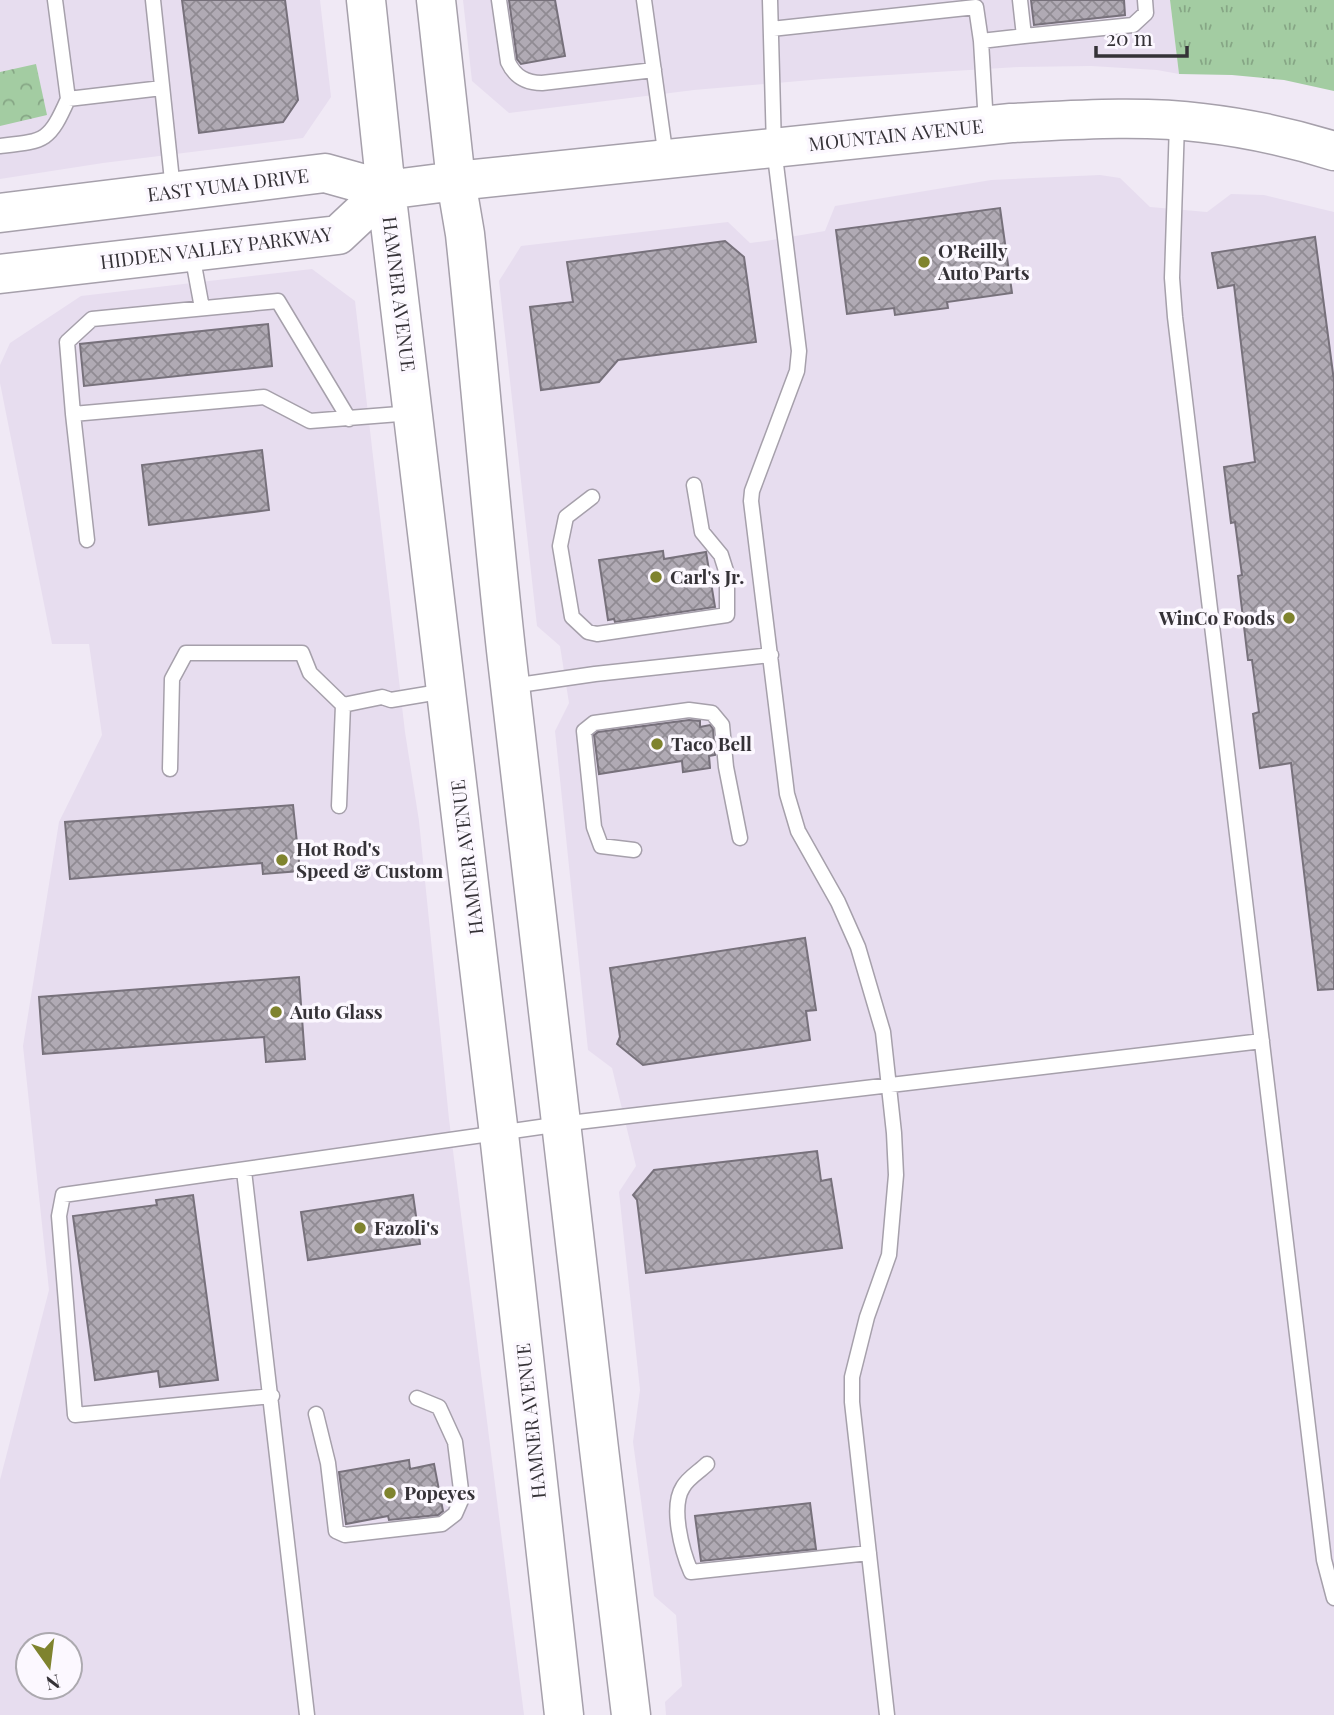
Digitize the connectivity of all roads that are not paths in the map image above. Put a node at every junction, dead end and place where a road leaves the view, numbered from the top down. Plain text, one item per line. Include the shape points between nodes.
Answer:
1 (55, 0) edge
2 (153, 0) edge
3 (366, 0) edge
4 (436, 0) edge
5 (499, 0) edge
6 (644, 0) edge
7 (770, 0) edge
8 (1020, 0) edge
9 (1145, 0) edge
10 (771, 29) junction
11 (1024, 36) junction
12 (981, 41) junction
13 (654, 70) junction
14 (162, 88) junction
15 (68, 99) junction
16 (1177, 122) junction
17 (986, 126) junction
18 (0, 146) edge
19 (774, 148) junction
20 (1334, 150) edge
21 (666, 160) junction
22 (456, 181) junction
23 (386, 190) junction
24 (173, 191) junction
25 (0, 213) edge
26 (192, 252) junction
27 (0, 274) edge
28 (202, 308) junction
29 (414, 413) junction
30 (74, 414) junction
31 (349, 419) junction
32 (694, 485) dead end
33 (592, 497) dead end
34 (87, 540) dead end
35 (771, 655) junction
36 (510, 686) junction
37 (447, 691) junction
38 (343, 705) junction
39 (170, 769) dead end
40 (339, 806) dead end
41 (740, 838) dead end
42 (634, 850) dead end
43 (1262, 1041) junction
44 (888, 1084) junction
45 (561, 1124) junction
46 (499, 1134) junction
47 (244, 1171) junction
48 (272, 1396) junction
49 (417, 1398) dead end
50 (316, 1415) dead end
51 (707, 1464) dead end
52 (869, 1553) junction
53 (1334, 1598) edge
54 (307, 1715) edge
55 (564, 1715) edge
56 (631, 1715) edge
57 (887, 1715) edge

1 - 15 lane
2 - 14 lane
3 - 23 main road, HAMNER AVENUE
4 - 22 main road
5 - 13 lane via 508,62 520,78 542,83
6 - 13 lane
7 - 10 lane
8 - 11 lane
9 - 11 lane via 1146,13 1133,25
10 - 12 lane via 976,7
10 - 19 lane
11 - 12 lane
12 - 17 lane
13 - 21 lane
14 - 15 lane
14 - 24 lane
15 - 18 lane via 49,135 31,143
16 - 17 main road, MOUNTAIN AVENUE via 1102,119
16 - 20 main road, MOUNTAIN AVENUE via 1203,123
16 - 43 lane via 1175,317
17 - 19 main road, MOUNTAIN AVENUE
19 - 21 main road, MOUNTAIN AVENUE
19 - 35 lane via 799,351 797,371 751,501
21 - 22 main road, MOUNTAIN AVENUE
22 - 23 main road
22 - 36 main road
23 - 24 main road, EAST YUMA DRIVE via 325,173
23 - 26 main road, HIDDEN VALLEY PARKWAY via 338,235
23 - 29 main road, HAMNER AVENUE
24 - 25 main road, EAST YUMA DRIVE
26 - 27 main road, HIDDEN VALLEY PARKWAY
26 - 28 lane
28 - 30 lane via 92,319 67,342
28 - 31 lane via 278,301
29 - 31 lane
29 - 37 main road, HAMNER AVENUE
30 - 31 lane via 264,397 310,421
30 - 34 lane
32 - 33 lane via 702,532 721,555 727,574 727,615 597,634 572,617 560,547 566,517
35 - 36 lane
35 - 44 lane via 793,818 858,947 883,1032
36 - 45 main road
37 - 38 lane
37 - 46 main road, HAMNER AVENUE
38 - 39 lane via 310,673 302,653 186,653 172,679
38 - 40 lane
41 - 42 lane via 722,724 712,713 689,710 594,723 584,731 594,827 601,846
43 - 44 lane
43 - 53 lane via 1324,1560
44 - 45 lane
44 - 52 lane via 896,1175 894,1220 889,1255 852,1377
45 - 46 lane
45 - 56 main road
46 - 47 lane
46 - 55 main road, HAMNER AVENUE
47 - 48 lane
47 - 48 lane via 63,1195 59,1216 75,1415
48 - 54 lane
49 - 50 lane via 439,1407 455,1442 461,1498 455,1514 442,1524 345,1535 336,1531 328,1462
51 - 52 lane via 682,1487 677,1512 691,1572
52 - 57 lane

